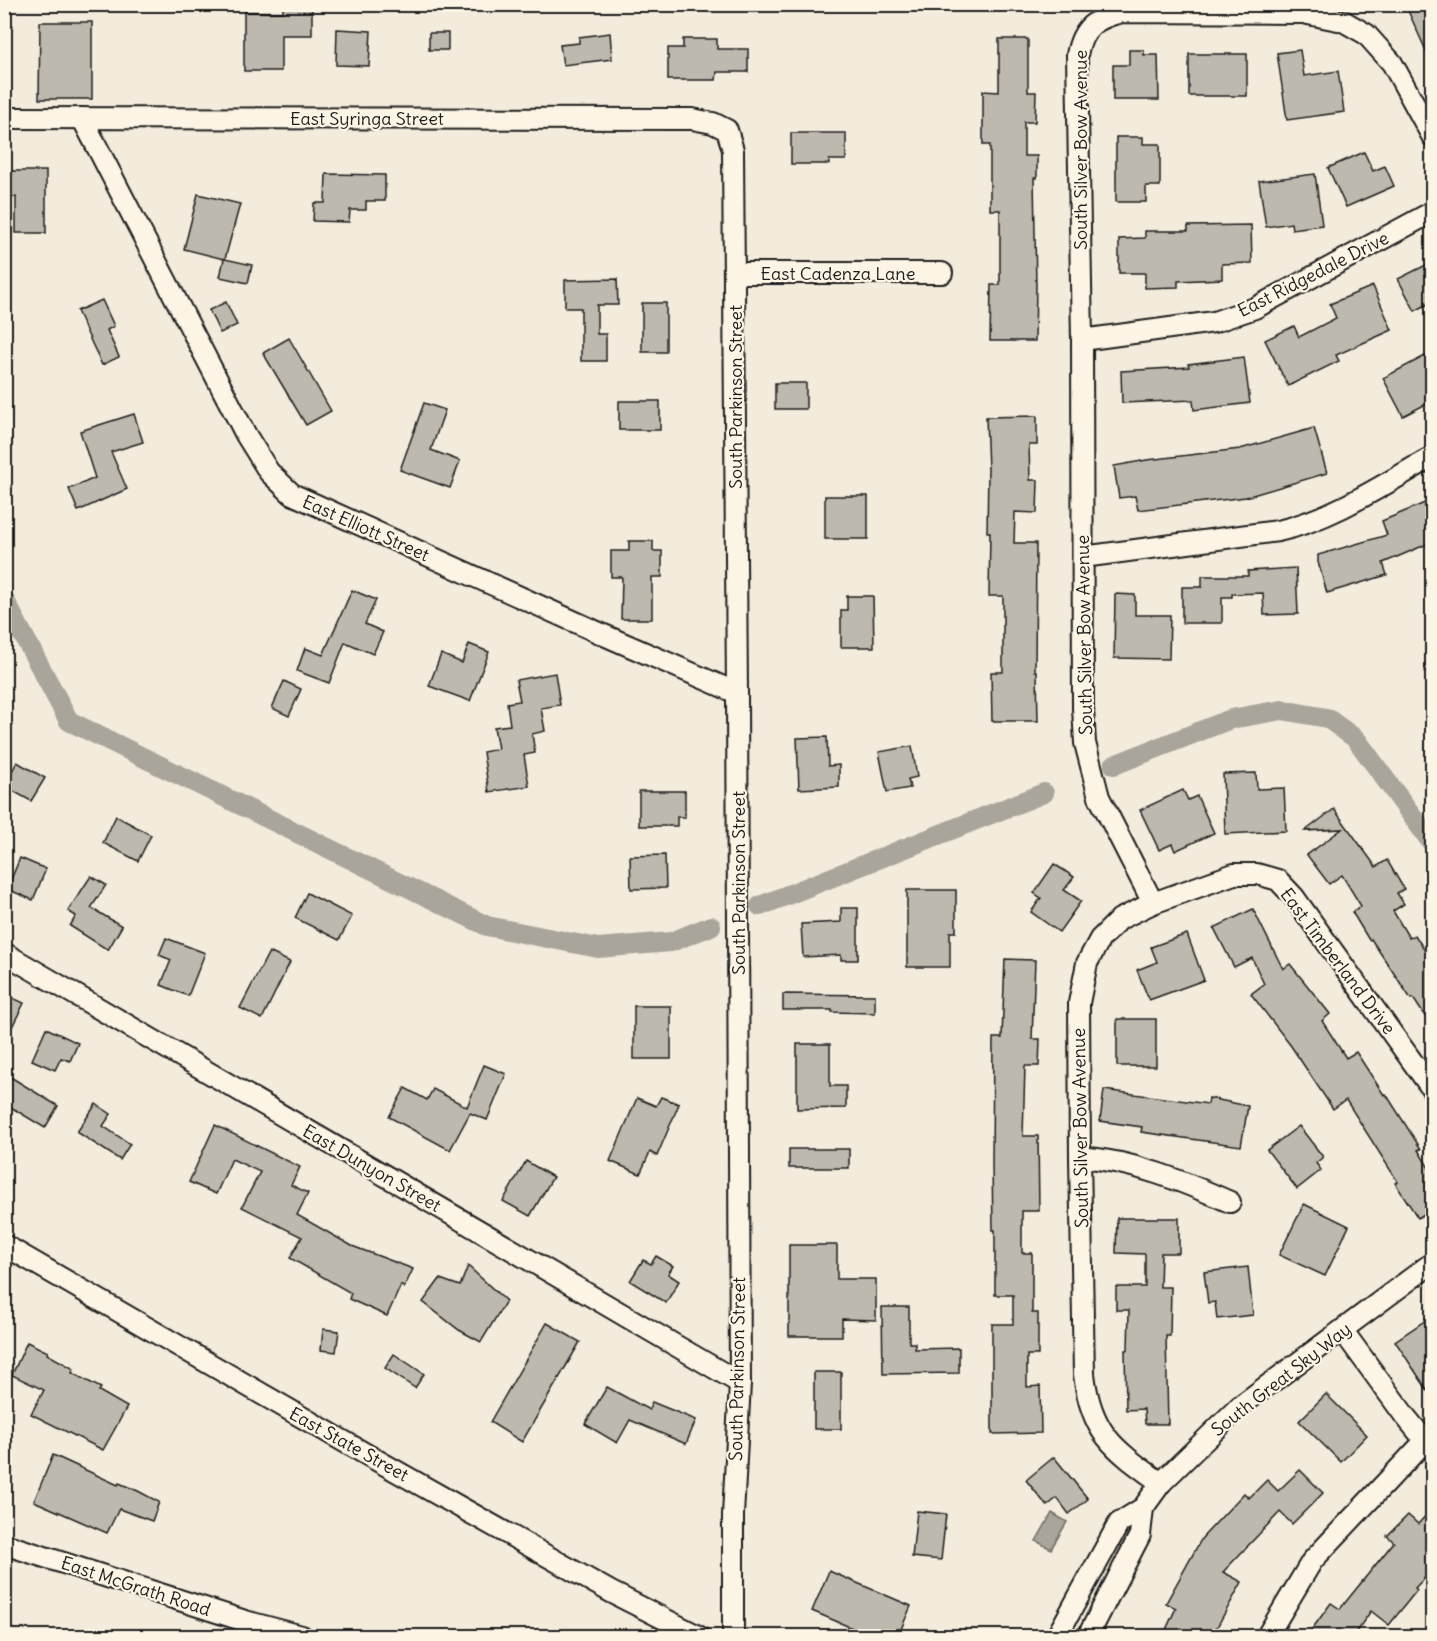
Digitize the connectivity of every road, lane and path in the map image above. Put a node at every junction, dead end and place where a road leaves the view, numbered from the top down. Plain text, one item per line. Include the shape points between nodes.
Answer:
1 (1219, 9) edge
2 (4, 118) edge
3 (82, 118) junction
4 (727, 130) joint
5 (1432, 136) edge
6 (1432, 212) edge
7 (734, 273) junction
8 (942, 273) dead end
9 (1082, 340) junction
10 (1432, 457) edge
11 (1083, 557) junction
12 (737, 693) junction
13 (1153, 903) junction
14 (4, 953) edge
15 (1432, 1089) edge
16 (1080, 1157) junction
17 (1230, 1202) dead end
18 (4, 1245) edge
19 (1432, 1263) edge
20 (1343, 1331) junction
21 (740, 1383) junction
22 (1429, 1445) edge
23 (1161, 1483) junction
24 (1143, 1508) junction
25 (4, 1544) edge
26 (690, 1634) edge
27 (302, 1636) edge
28 (733, 1636) edge
29 (1056, 1636) edge
30 (1088, 1636) edge
31 (1267, 1636) edge

1 - 5 street, South Silver Bow Avenue via 1304,13 1343,21 1366,34 1392,63
1 - 9 street, South Silver Bow Avenue via 1122,12 1105,16 1088,28 1080,40 1077,55
2 - 3 street, East Syringa Street
3 - 4 street, East Syringa Street via 692,119
3 - 12 street, East Elliott Street via 246,435 269,472 292,494
4 - 7 street, South Parkinson Street via 733,150
6 - 9 street, East Ridgedale Drive via 1255,308 1214,322
7 - 8 street, East Cadenza Lane
7 - 12 street, South Parkinson Street
9 - 11 street, South Silver Bow Avenue
10 - 11 street via 1301,526
11 - 13 street, South Silver Bow Avenue via 1085,743 1099,798
12 - 21 street, South Parkinson Street
13 - 15 street, East Timberland Drive via 1234,874 1257,874 1278,880
13 - 16 street, South Silver Bow Avenue via 1120,919 1101,939 1087,963 1079,1003
14 - 21 street, East Dunyon Street
16 - 17 street via 1148,1170
16 - 23 street, South Silver Bow Avenue via 1087,1396 1104,1436 1119,1453
18 - 26 street, East State Street via 364,1453
19 - 20 street, South Great Sky Way
20 - 22 street
20 - 23 street, South Great Sky Way via 1240,1406
21 - 28 street, South Parkinson Street via 733,1515
22 - 31 street via 1312,1561
23 - 24 street, South Great Sky Way
24 - 29 street, South Great Sky Way via 1119,1523
24 - 30 street, South Great Sky Way via 1140,1535
25 - 27 street, East McGrath Road

